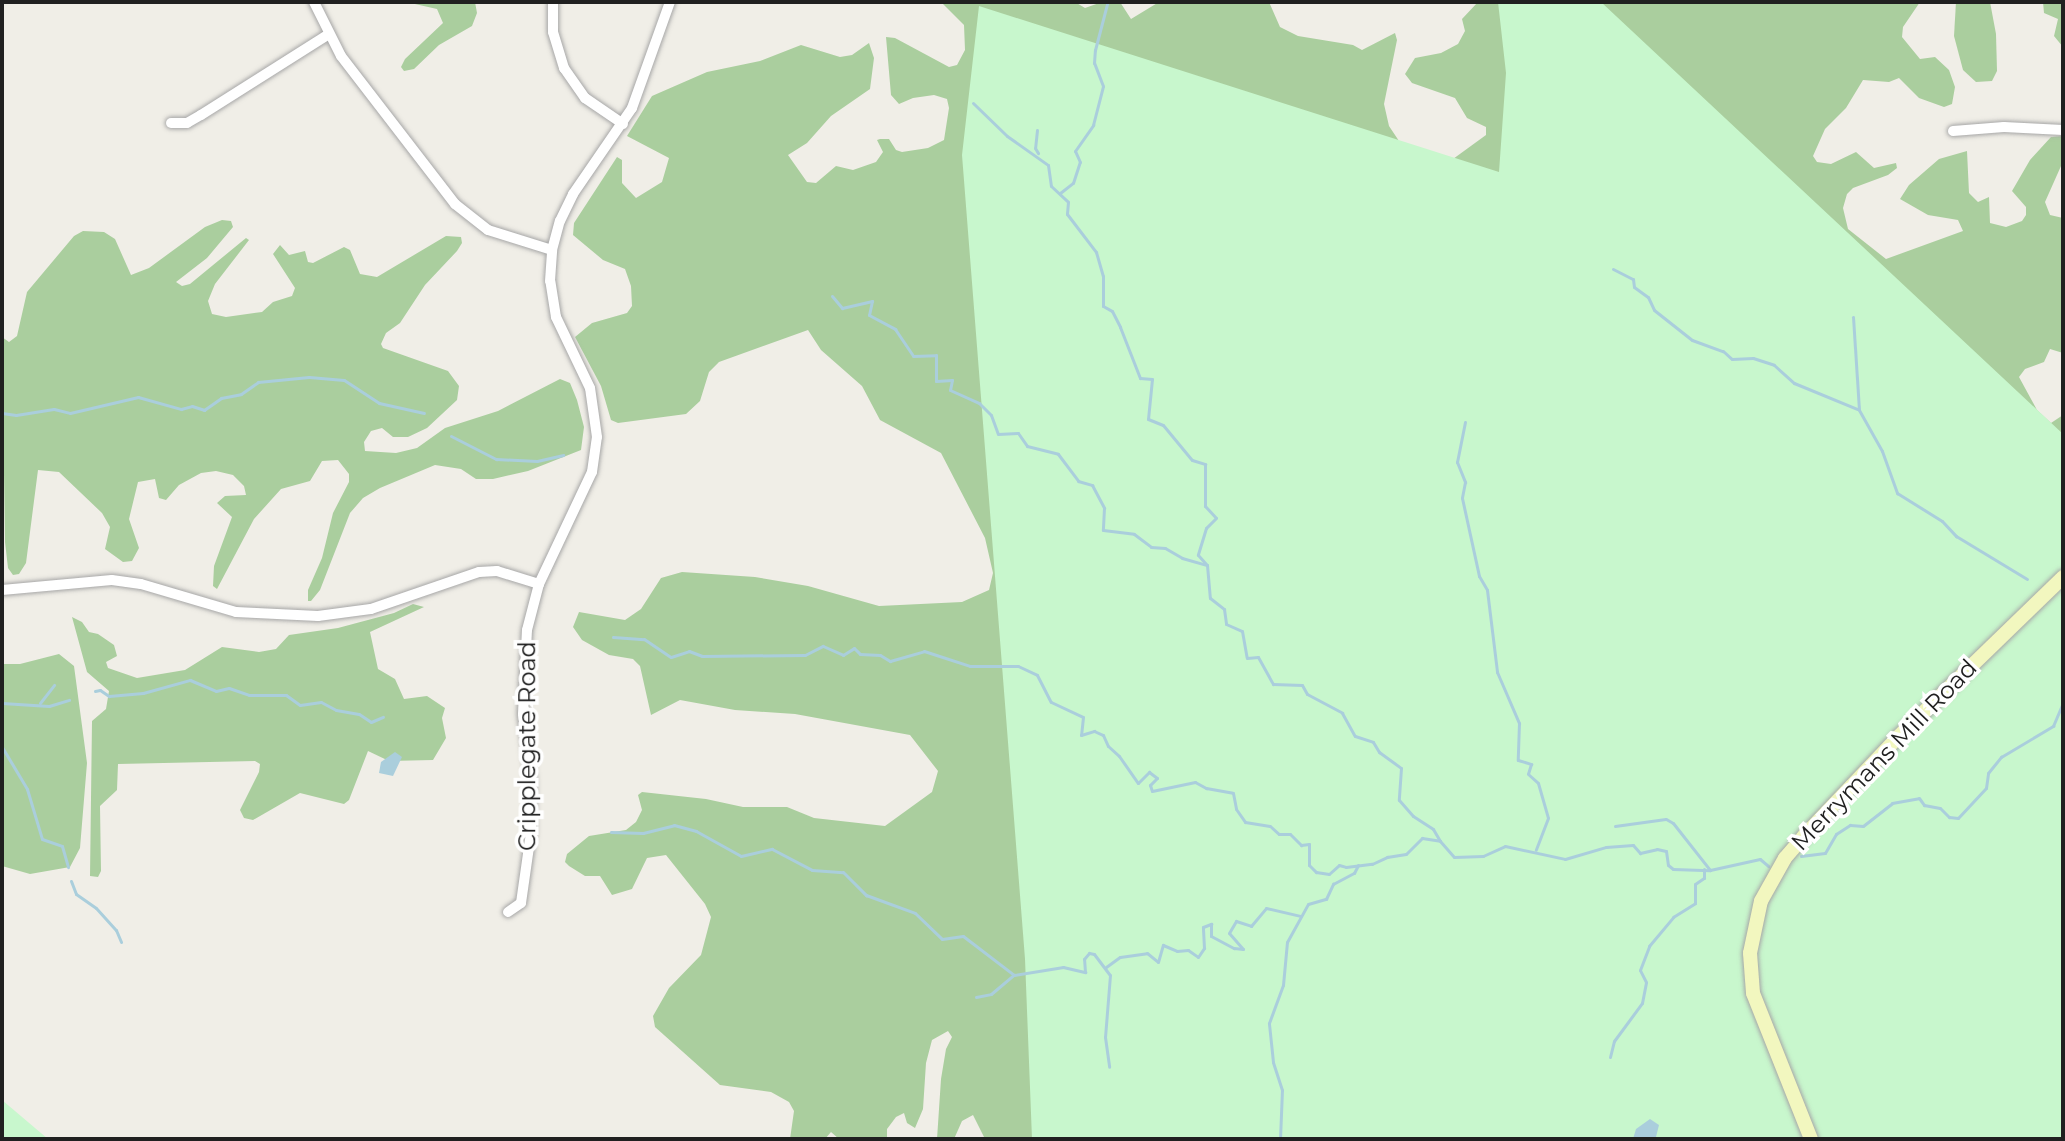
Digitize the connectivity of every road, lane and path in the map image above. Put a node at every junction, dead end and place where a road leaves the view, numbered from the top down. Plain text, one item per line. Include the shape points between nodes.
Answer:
1 (314, 2) edge
2 (553, 2) edge
3 (670, 2) edge
4 (329, 34) junction
5 (171, 123) dead end
6 (623, 124) junction
7 (2063, 130) edge
8 (1953, 131) dead end
9 (552, 250) junction
10 (2063, 577) edge
11 (539, 584) junction
12 (2, 590) edge
13 (508, 912) dead end
14 (1811, 1139) edge

1 - 4 street
2 - 6 street via 553,32 564,68 585,98
3 - 6 street, Cripplegate Road
4 - 5 street via 187,123
4 - 9 street via 455,204 488,230
6 - 9 street, Cripplegate Road via 565,207
7 - 8 street
9 - 11 street, Cripplegate Road via 556,317 590,388 597,437 592,472
10 - 14 street, Merrymans Mill Road via 1804,836 1761,901 1750,953 1753,993
11 - 12 street via 497,571 479,572 371,609 318,616 227,611 112,580
11 - 13 street, Cripplegate Road via 523,671 531,833 521,903

